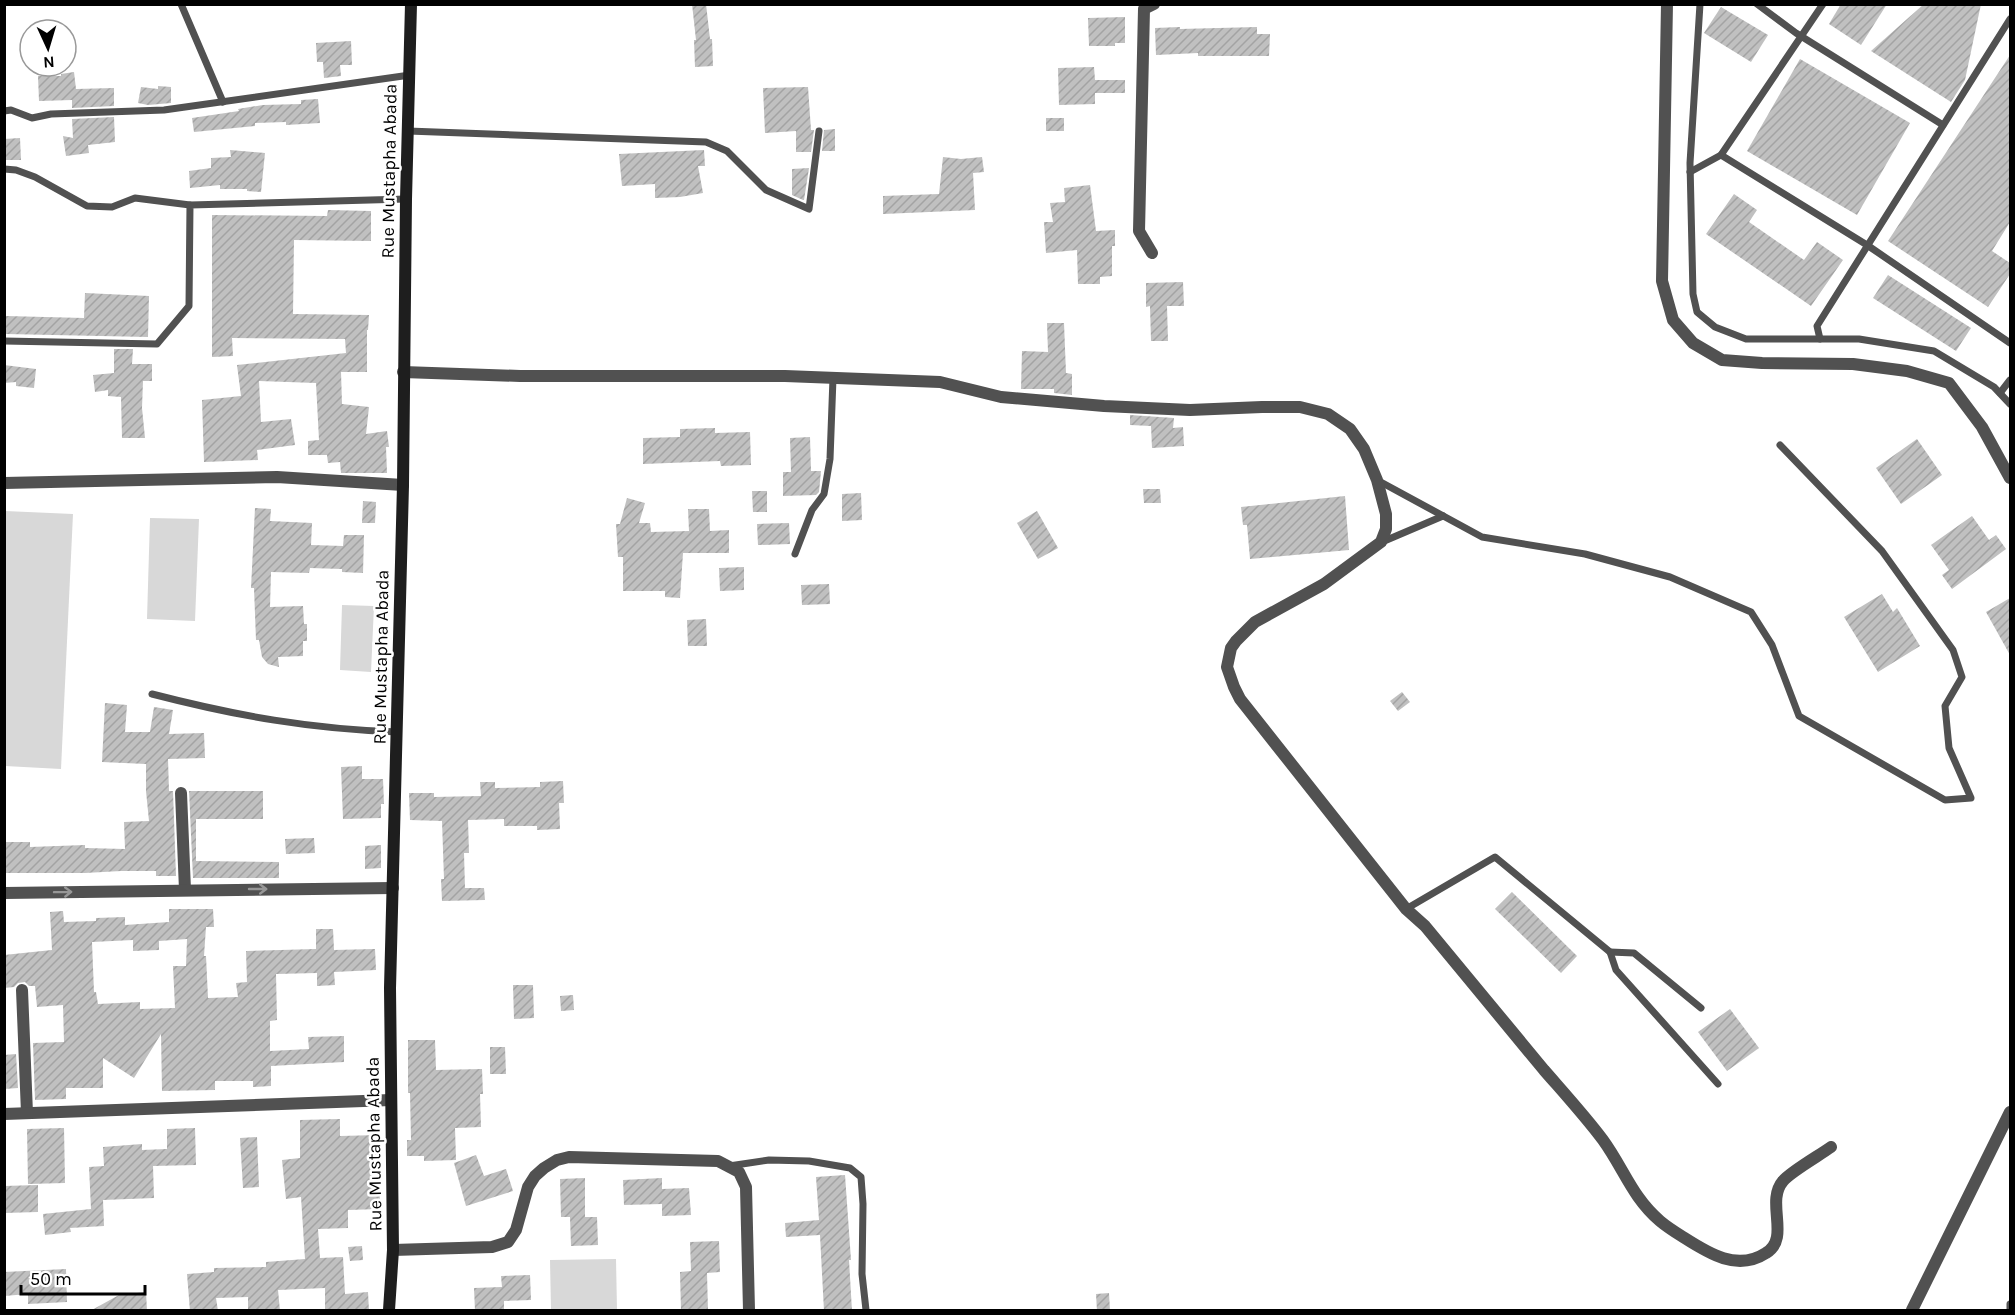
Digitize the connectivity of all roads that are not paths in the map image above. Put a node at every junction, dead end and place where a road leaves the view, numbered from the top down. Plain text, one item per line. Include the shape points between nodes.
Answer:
1 (181, 4) edge
2 (411, 4) edge
3 (1154, 4) edge
4 (1667, 4) edge
5 (1700, 4) edge
6 (1757, 4) edge
7 (1823, 4) edge
8 (2010, 19) edge
9 (1802, 37) junction
10 (410, 75) junction
11 (223, 102) junction
12 (4, 111) edge
13 (1943, 125) junction
14 (408, 131) junction
15 (819, 131) dead end
16 (1721, 155) junction
17 (4, 169) edge
18 (1690, 172) junction
19 (406, 199) junction
20 (190, 205) junction
21 (1867, 245) junction
22 (1152, 253) dead end
23 (1820, 339) junction
24 (4, 341) edge
25 (2010, 343) edge
26 (403, 372) junction
27 (833, 378) junction
28 (2010, 380) edge
29 (2000, 393) junction
30 (2010, 404) edge
31 (1780, 445) dead end
32 (2010, 478) edge
33 (1377, 480) junction
34 (4, 483) edge
35 (403, 485) junction
36 (1443, 516) junction
37 (1381, 542) junction
38 (795, 554) dead end
39 (152, 694) dead end
40 (398, 732) junction
41 (182, 793) dead end
42 (393, 888) junction
43 (185, 890) junction
44 (4, 893) edge
45 (1406, 909) junction
46 (1610, 952) junction
47 (21, 990) dead end
48 (1701, 1008) dead end
49 (1718, 1084) dead end
50 (391, 1100) junction
51 (2010, 1112) edge
52 (27, 1113) junction
53 (4, 1114) edge
54 (1831, 1147) dead end
55 (729, 1166) junction
56 (393, 1250) junction
57 (2010, 1304) edge
58 (389, 1311) edge
59 (749, 1311) edge
60 (866, 1311) edge
61 (1912, 1311) edge
62 (2010, 1311) edge

1 - 11 lane
2 - 10 main road, Rue Mustapha Abada
3 - 22 street via 1144,9 1139,231
4 - 32 street via 1662,281 1672,320 1693,344 1722,360 1853,364 1907,371 1949,383 1982,427
5 - 18 lane
6 - 9 lane
7 - 9 lane
8 - 13 lane
9 - 13 lane
9 - 16 lane
10 - 11 lane
10 - 14 main road, Rue Mustapha Abada
11 - 12 lane via 164,110 32,118
13 - 21 lane
14 - 15 lane via 706,142 727,152 766,189 809,209
14 - 19 main road, Rue Mustapha Abada
16 - 18 lane
16 - 21 lane
17 - 20 lane via 35,177 87,206 112,207 135,198
18 - 23 lane via 1693,294 1697,312 1715,327 1746,339
19 - 20 lane
19 - 26 main road, Rue Mustapha Abada
20 - 24 lane via 189,306 157,344
21 - 23 lane via 1817,326
21 - 25 lane
23 - 29 lane via 1859,339 1934,351
26 - 27 street
26 - 35 main road, Rue Mustapha Abada
27 - 33 street via 940,382 1001,397 1104,406 1190,410 1300,407 1328,414 1350,429 1365,449
27 - 38 lane via 830,459 824,494
28 - 29 lane
29 - 30 lane
31 - 36 lane via 1882,551 1953,650 1962,677 1945,706 1949,747 1971,798 1945,800 1799,716 1772,645 1751,612 1670,577 1585,554 1482,537
33 - 36 lane
33 - 37 street via 1386,514
34 - 35 street via 277,477
35 - 40 main road, Rue Mustapha Abada
36 - 37 lane
37 - 45 street via 1324,584 1255,622 1231,648 1227,667 1240,699
39 - 40 lane via 302,726
40 - 42 main road, Rue Mustapha Abada
41 - 43 street
43 -> 42 street
42 - 50 main road, Rue Mustapha Abada
44 -> 43 street
45 - 46 lane via 1495,857
45 - 54 street via 1425,926 1603,1140 1640,1202 1661,1222 1708,1254 1741,1261 1768,1253 1776,1243 1777,1193 1783,1181
46 - 48 lane via 1634,953
46 - 49 lane via 1616,970
47 - 52 street
50 - 52 street
50 - 56 main road, Rue Mustapha Abada
51 - 61 street
52 - 53 street
55 - 56 street via 705,1159 568,1157 535,1176 508,1242 492,1247
55 - 59 street via 744,1179 748,1197
55 - 60 lane via 768,1160 809,1161 850,1168 861,1178
56 - 58 main road, Rue Mustapha Abada
57 - 62 lane

